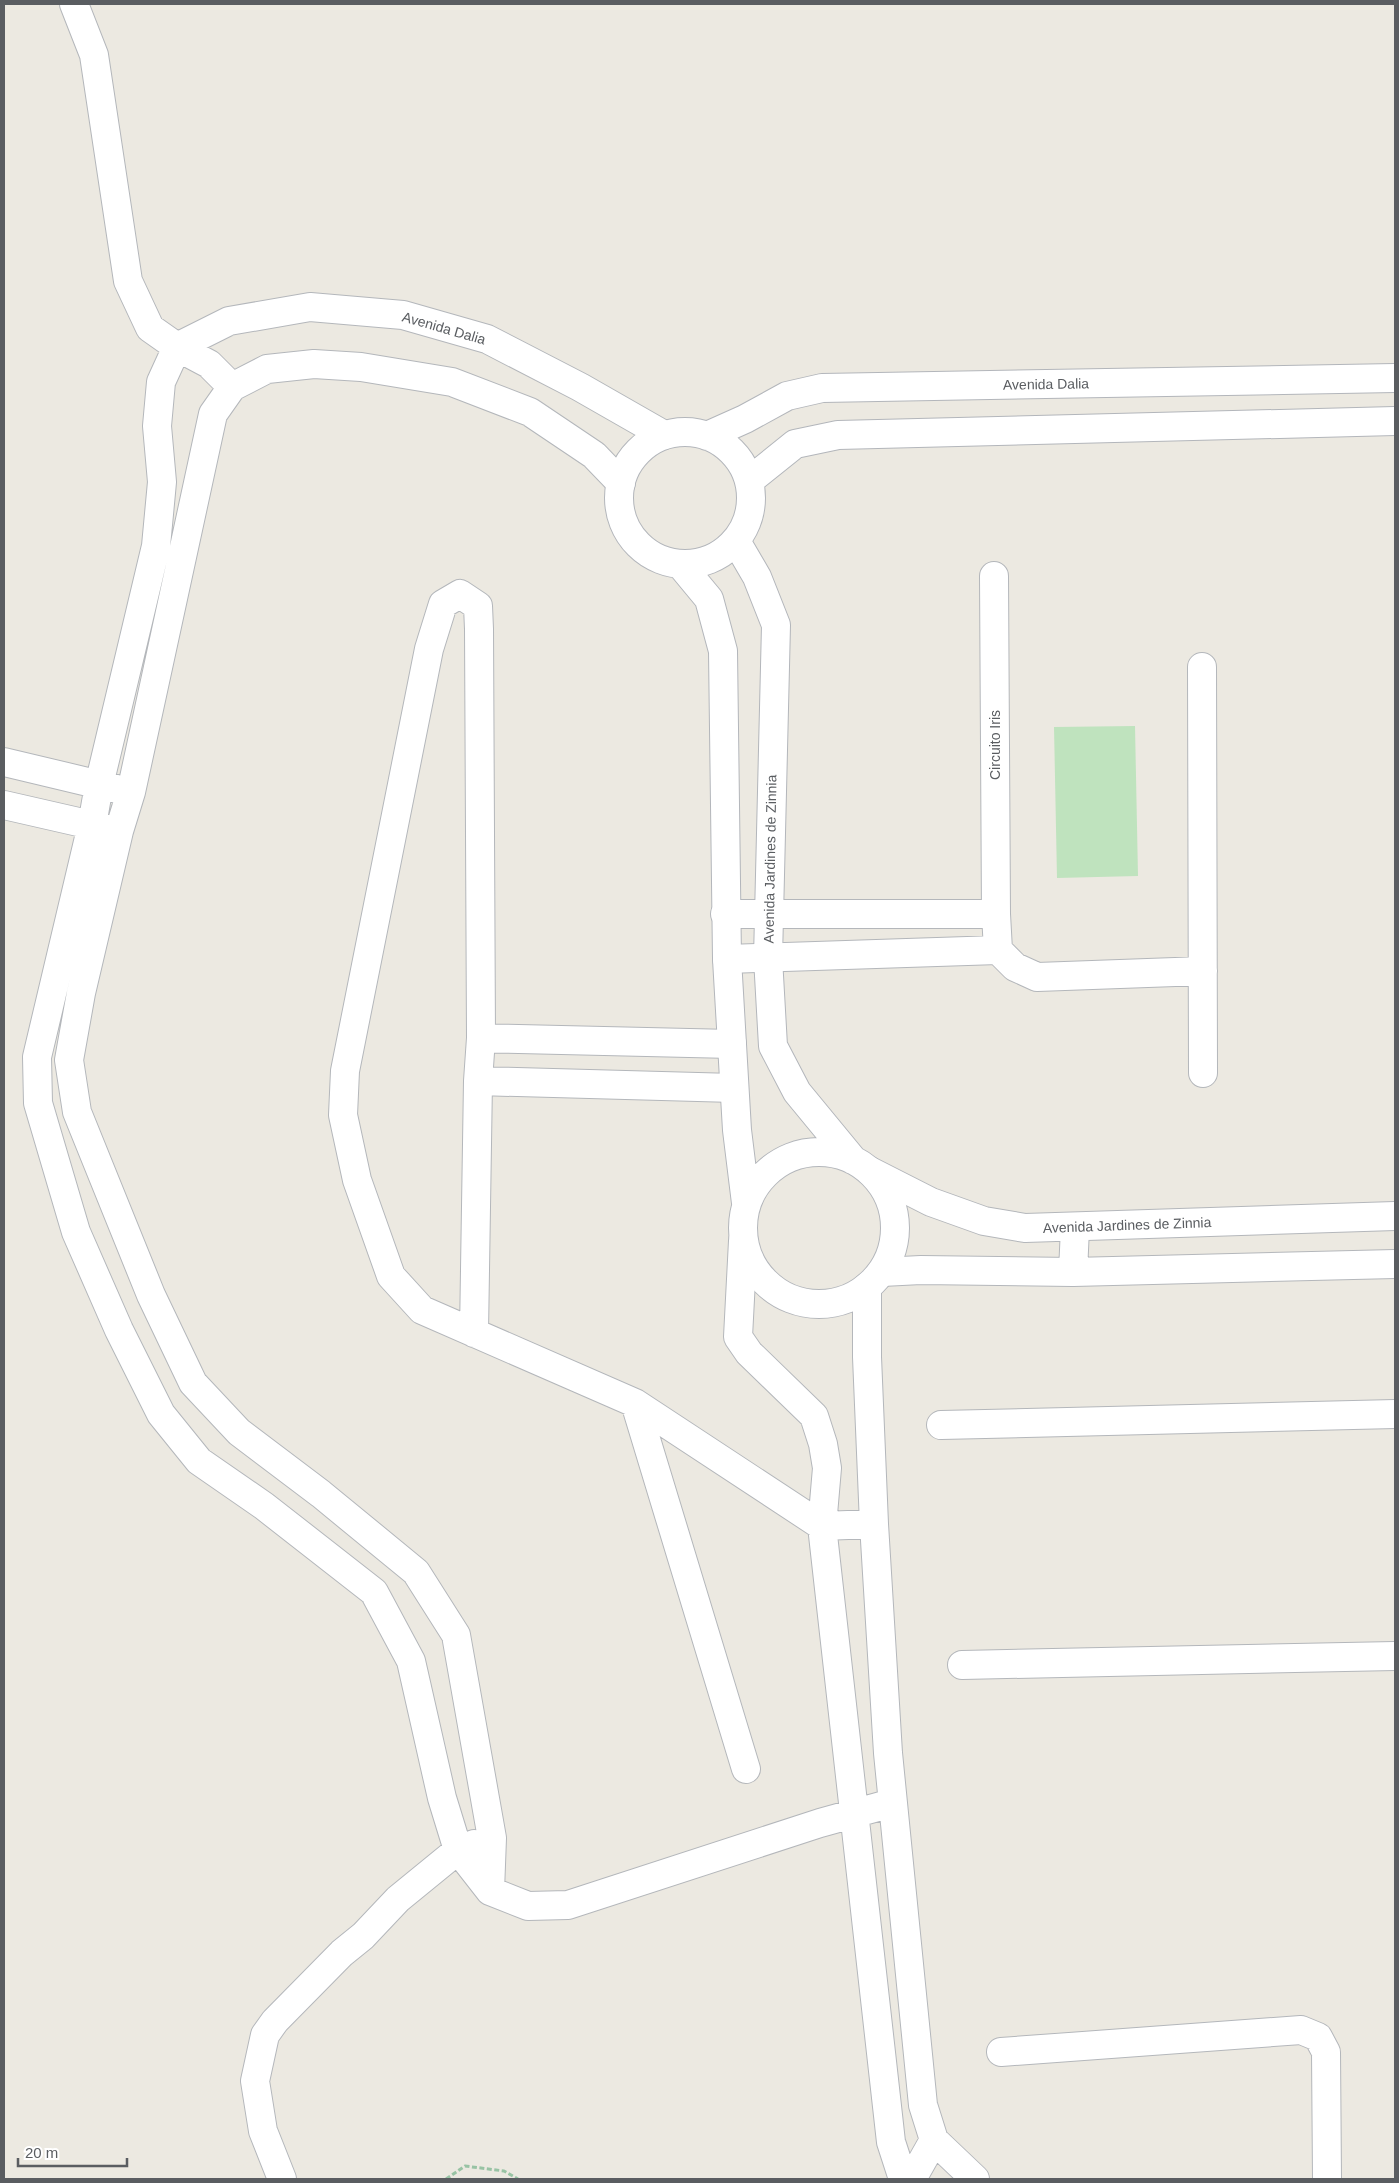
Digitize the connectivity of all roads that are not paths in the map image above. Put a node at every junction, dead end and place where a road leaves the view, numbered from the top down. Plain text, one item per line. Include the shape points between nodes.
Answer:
1 (74, 4) edge
2 (177, 347) junction
3 (1395, 378) edge
4 (1395, 382) edge
5 (232, 387) junction
6 (1395, 401) edge
7 (1395, 421) edge
8 (664, 436) junction
9 (707, 436) junction
10 (749, 481) junction
11 (621, 483) junction
12 (736, 541) junction
13 (680, 564) junction
14 (994, 576) dead end
15 (1202, 667) dead end
16 (4, 762) edge
17 (99, 785) junction
18 (131, 792) junction
19 (4, 805) edge
20 (92, 825) junction
21 (119, 831) junction
22 (725, 914) junction
23 (769, 914) junction
24 (996, 914) junction
25 (998, 950) junction
26 (768, 958) junction
27 (727, 959) junction
28 (1203, 971) junction
29 (481, 1038) junction
30 (732, 1044) junction
31 (37, 1057) junction
32 (69, 1060) junction
33 (1203, 1073) dead end
34 (478, 1081) junction
35 (734, 1088) junction
36 (861, 1166) junction
37 (746, 1203) junction
38 (1395, 1216) edge
39 (1075, 1228) junction
40 (743, 1241) junction
41 (1395, 1264) edge
42 (1073, 1272) junction
43 (875, 1280) junction
44 (474, 1333) junction
45 (194, 1383) junction
46 (635, 1403) junction
47 (161, 1414) junction
48 (1395, 1414) edge
49 (940, 1426) dead end
50 (874, 1524) junction
51 (822, 1526) junction
52 (1395, 1656) edge
53 (962, 1665) dead end
54 (746, 1769) dead end
55 (892, 1803) junction
56 (854, 1814) junction
57 (492, 1838) junction
58 (458, 1850) junction
59 (490, 1891) junction
60 (1001, 2052) dead end
61 (934, 2140) junction
62 (962, 2175) edge
63 (282, 2179) edge
64 (902, 2179) edge
65 (912, 2179) edge
66 (1327, 2179) edge

1 - 2 street via 94,55 128,280 150,328
2 - 5 street via 209,364
2 - 8 street, Avenida Dalia via 229,321 310,307 403,315 487,339 580,387
2 - 17 street via 161,382 157,426 162,482 156,546
3 - 9 street, Avenida Dalia via 822,388 787,396
4 - 6 street
5 - 11 street via 267,369 314,364 361,367 452,382 530,412 594,455
5 - 18 street via 212,414
7 - 10 street via 838,435 795,444
8 - 9 street via 686,432
8 - 11 street via 644,446 629,463
9 - 10 street via 731,451 740,461
10 - 12 street via 752,502 748,522
11 - 13 street via 619,506 630,534 639,546 658,558
12 - 13 street via 721,554 701,562
12 - 23 street, Avenida Jardines de Zinnia via 757,577 776,625
13 - 22 street via 709,599 723,651
14 - 24 street, Circuito Iris
15 - 28 street
16 - 17 street
17 - 18 street
17 - 20 street
18 - 21 street
19 - 20 street
20 - 21 street
20 - 31 street
21 - 32 street via 81,993
22 - 23 street
22 - 27 street
23 - 24 street
23 - 26 street, Avenida Jardines de Zinnia
24 - 25 street, Circuito Iris
25 - 26 street
25 - 28 street via 1015,967 1037,977
26 - 27 street
26 - 36 street, Avenida Jardines de Zinnia via 773,1046 797,1092
27 - 30 street
28 - 33 street
29 - 30 street
29 - 34 street
29 - 44 street via 478,606 460,594 443,604 429,649 346,1071 343,1115 357,1180 391,1276 422,1310
30 - 35 street
31 - 32 street
31 - 47 street via 38,1102 76,1232 119,1330
32 - 45 street via 77,1112 151,1296
34 - 35 street
34 - 44 street
35 - 37 street
36 - 37 street via 821,1152 788,1158 770,1169 757,1183
36 - 39 street, Avenida Jardines de Zinnia via 930,1202 984,1221 1025,1228
36 - 43 street via 884,1189 894,1213 894,1241
37 - 40 street
38 - 39 street, Avenida Jardines de Zinnia
39 - 42 street
40 - 43 street via 754,1268 777,1292 809,1304 842,1301
40 - 51 street via 738,1337 749,1353 814,1416 824,1444 826,1468
41 - 42 street
42 - 43 street via 921,1270
43 - 50 street via 867,1357
44 - 46 street
45 - 47 street
45 - 57 street via 239,1432 416,1572 456,1634
46 - 51 street
46 - 54 street
47 - 58 street via 198,1461 264,1506 374,1592 411,1661 442,1798
48 - 49 street
50 - 51 street
50 - 55 street
51 - 56 street
52 - 53 street
55 - 56 street
55 - 61 street via 923,2105
56 - 59 street via 568,1905 528,1906
56 - 64 street via 891,2142
57 - 58 street
57 - 59 street
58 - 59 street
58 - 63 street via 398,1899 279,2016 265,2035 255,2082 263,2131
60 - 66 street via 1302,2030 1318,2037 1326,2052
61 - 62 street
61 - 65 street

